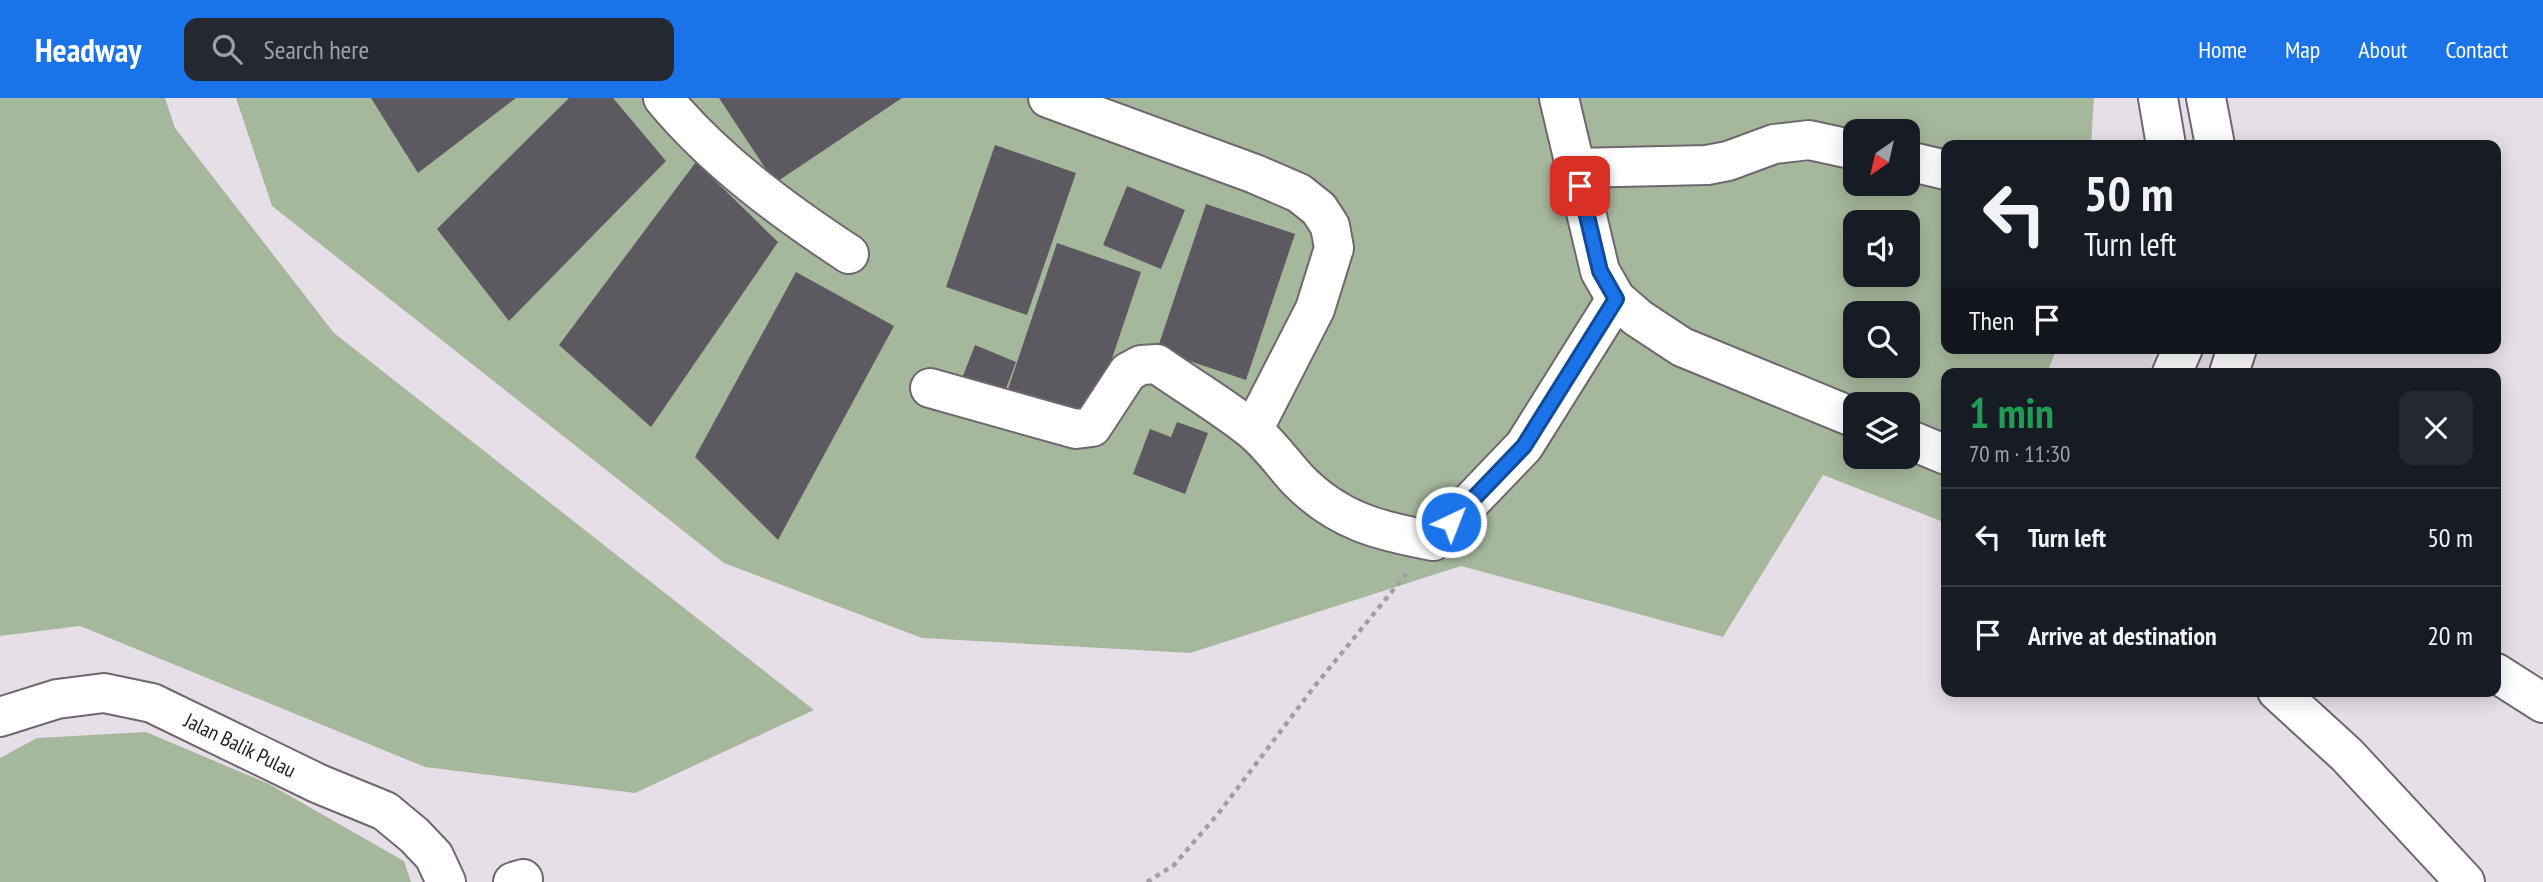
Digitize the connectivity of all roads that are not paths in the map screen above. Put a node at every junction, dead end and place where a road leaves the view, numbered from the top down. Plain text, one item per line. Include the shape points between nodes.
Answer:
1 (663, 98) edge
2 (1048, 98) edge
3 (1559, 98) edge
4 (2158, 98) edge
5 (2206, 98) edge
6 (2165, 140) edge
7 (2214, 140) edge
8 (1843, 147) edge
9 (1920, 165) edge
10 (1575, 168) junction
11 (1941, 169) edge
12 (849, 254) dead end
13 (1616, 299) junction
14 (930, 388) dead end
15 (1843, 413) edge
16 (1253, 430) junction
17 (1920, 444) edge
18 (1941, 453) edge
19 (2501, 676) edge
20 (2284, 697) edge
21 (2543, 703) edge
22 (0, 717) edge
23 (446, 882) edge
24 (2465, 882) edge

1 - 12 main road via 748,181
2 - 16 main road via 1298,193 1319,209 1330,226 1334,247 1315,309
3 - 10 main road
4 - 6 main road
5 - 7 main road
8 - 10 main road via 1810,140 1774,144 1707,165
9 - 11 main road
10 - 13 main road via 1600,271
13 - 15 main road via 1682,347
13 - 16 main road via 1524,446 1433,541 1386,532 1334,510
14 - 16 main road via 1086,429 1098,420 1128,372 1157,364
17 - 18 main road
19 - 21 main road
20 - 24 main road via 2347,755
22 - 23 main road, Jalan Balik Pulau via 57,699 104,693 152,703 385,811 434,856

